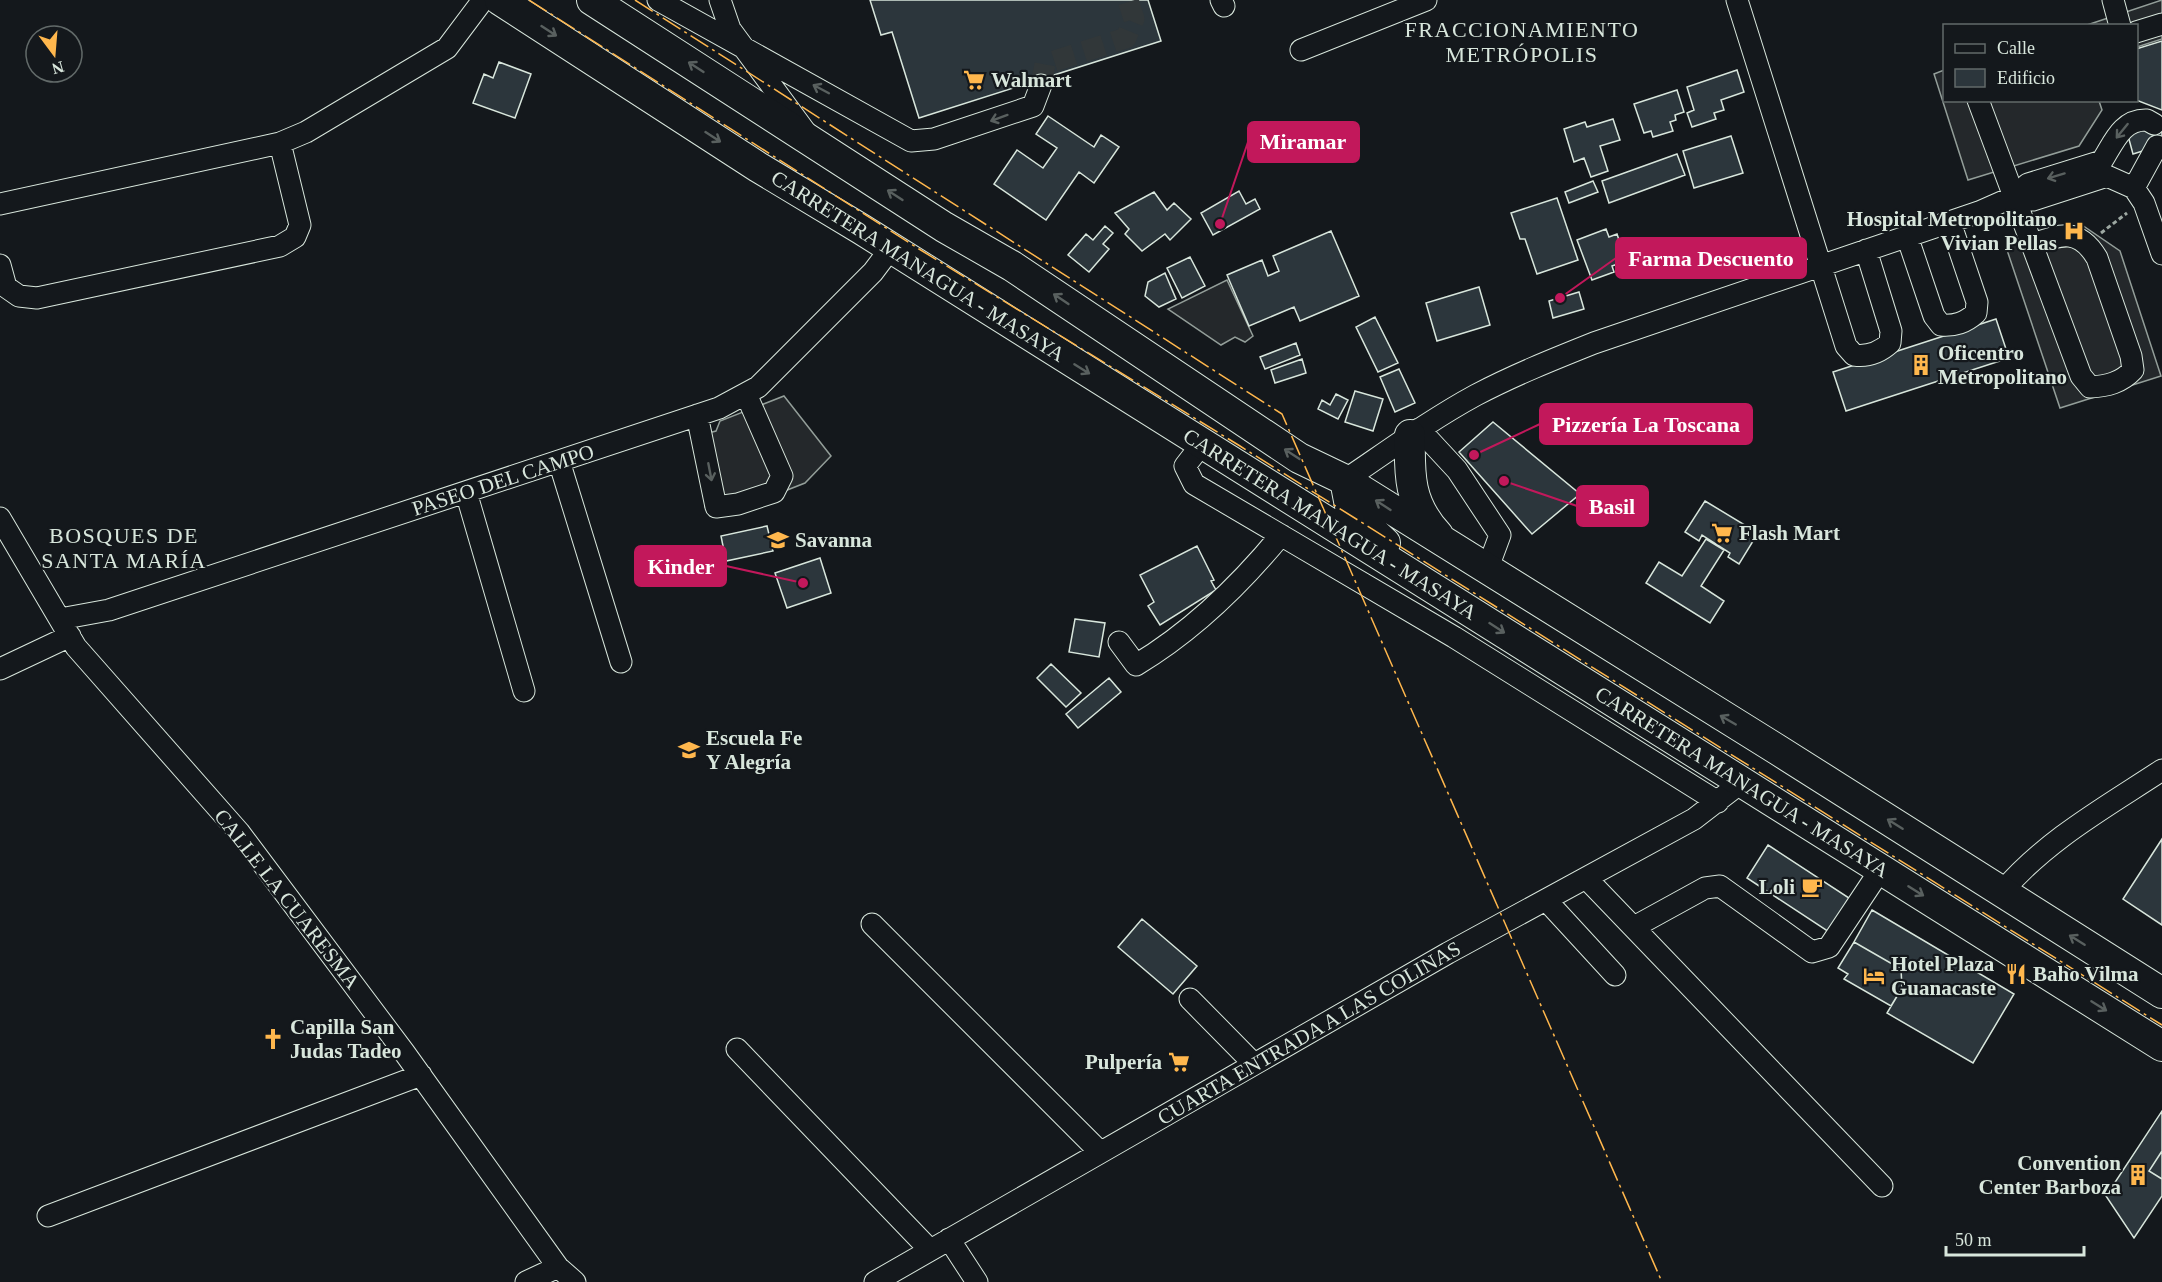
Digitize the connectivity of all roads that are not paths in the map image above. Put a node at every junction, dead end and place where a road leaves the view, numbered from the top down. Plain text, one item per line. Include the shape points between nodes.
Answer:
1 (483, 0) edge
2 (500, 0) edge
3 (592, 0) edge
4 (657, 0) edge
5 (720, 0) edge
6 (1426, 0) edge
7 (1737, 0) edge
8 (2113, 0) edge
9 (2120, 24) edge
10 (2162, 24) edge
11 (2138, 31) edge
12 (746, 49) junction
13 (1301, 50) dead end
14 (1041, 85) tunnel mouth
15 (1979, 102) edge
16 (2154, 124) dead end
17 (812, 142) junction
18 (280, 143) junction
19 (2157, 146) dead end
20 (2104, 169) junction
21 (2139, 196) junction
22 (2013, 197) junction
23 (0, 204) edge
24 (1950, 222) junction
25 (944, 226) junction
26 (1907, 236) junction
27 (2033, 244) junction
28 (891, 248) junction
29 (1866, 250) junction
30 (2162, 254) edge
31 (0, 265) edge
32 (1820, 265) junction
33 (1012, 266) junction
34 (927, 270) junction
35 (981, 306) junction
36 (746, 394) junction
37 (697, 415) junction
38 (1415, 432) junction
39 (1204, 445) junction
40 (559, 461) junction
41 (1345, 480) junction
42 (466, 492) junction
43 (0, 518) edge
44 (1281, 535) junction
45 (1450, 548) junction
46 (1487, 570) junction
47 (1454, 601) junction
48 (65, 627) junction
49 (1119, 642) dead end
50 (621, 662) dead end
51 (0, 669) edge
52 (524, 691) dead end
53 (2162, 770) edge
54 (1742, 782) junction
55 (1718, 802) junction
56 (1881, 869) junction
57 (1586, 878) junction
58 (2002, 892) junction
59 (1546, 900) junction
60 (872, 924) dead end
61 (1634, 927) junction
62 (1615, 975) dead end
63 (2162, 993) edge
64 (1190, 999) dead end
65 (2162, 1046) edge
66 (737, 1049) dead end
67 (1254, 1064) junction
68 (421, 1076) junction
69 (1100, 1152) junction
70 (1882, 1186) dead end
71 (48, 1216) dead end
72 (949, 1239) junction
73 (930, 1250) junction
74 (558, 1267) junction
75 (526, 1282) edge
76 (575, 1282) edge
77 (875, 1282) edge
78 (977, 1282) edge

1 - 18 street via 447,48 306,132
2 -> 28 highway, CARRETERA MANAGUA - MASAYA
17 -> 3 highway, CARRETERA MANAGUA - MASAYA
4 - 12 street
5 - 12 street via 730,29
6 - 13 street
7 - 32 street
8 - 9 street
10 - 11 street
14 -> 12 street via 1033,106 934,139 911,141
12 - 17 street
15 - 22 street
16 -> 20 street via 2147,120 2129,123 2122,129
25 -> 17 highway, CARRETERA MANAGUA - MASAYA
18 - 23 street
18 - 31 street via 300,225 295,237 280,246 37,298 20,296 6,287
19 - 21 street
20 - 21 street
20 - 22 street via 2032,200
21 - 30 street
22 - 24 street
22 - 27 street
24 - 26 street
24 - 26 street via 1977,302 1976,314 1961,323 1941,325 1934,316
25 - 33 highway, CARRETERA MANAGUA - MASAYA
25 - 34 highway via 953,258 946,265
26 - 29 street
27 - 27 street via 2081,376 2090,387 2125,379 2133,369 2132,363 2097,258 2089,245 2065,235
28 - 34 highway, CARRETERA MANAGUA - MASAYA
28 - 36 street, PASEO DEL CAMPO via 873,272 758,387
29 - 32 street
29 - 32 street via 1891,331 1890,343 1882,351 1854,355 1846,346
32 - 38 street via 1536,366 1476,395
33 - 35 highway via 986,265 972,274 972,290
41 -> 33 highway, CARRETERA MANAGUA - MASAYA via 1299,458
34 - 35 highway, CARRETERA MANAGUA - MASAYA
35 -> 39 highway, CARRETERA MANAGUA - MASAYA
36 - 37 street, PASEO DEL CAMPO
37 -> 36 street via 716,507 774,492 782,476
37 - 40 street, PASEO DEL CAMPO
38 - 41 street
38 - 45 highway via 1409,469 1415,498 1424,519
38 - 46 street via 1456,470 1500,535
39 - 41 highway via 1225,449 1276,479 1314,488
39 - 44 street via 1185,466 1194,484
39 - 47 highway, CARRETERA MANAGUA - MASAYA
40 - 42 street, PASEO DEL CAMPO
40 - 50 street
45 -> 41 highway, CARRETERA MANAGUA - MASAYA
41 - 47 highway via 1351,511
42 - 48 street, PASEO DEL CAMPO
42 - 52 street
43 - 48 street, CALLE LA CUARESMA
44 - 49 street via 1228,595 1164,648 1136,665
44 - 55 street via 1454,637
45 - 46 highway, CARRETERA MANAGUA - MASAYA
58 -> 46 highway, CARRETERA MANAGUA - MASAYA
47 -> 54 highway, CARRETERA MANAGUA - MASAYA
48 - 51 street, PASEO DEL CAMPO
48 - 68 street, CALLE LA CUARESMA via 239,832
53 - 58 street via 2054,842 2024,866
54 - 55 street, CUARTA ENTRADA A LAS COLINAS
54 - 56 highway, CARRETERA MANAGUA - MASAYA
55 - 57 street, CUARTA ENTRADA A LAS COLINAS
56 - 61 street via 1830,947 1820,952 1812,952 1720,886 1705,888
56 -> 65 highway, CARRETERA MANAGUA - MASAYA
57 - 59 street, CUARTA ENTRADA A LAS COLINAS
57 - 61 street
63 -> 58 highway, CARRETERA MANAGUA - MASAYA
59 - 62 street
59 - 67 street, CUARTA ENTRADA A LAS COLINAS
60 - 69 street
61 - 70 street
64 - 67 street
66 - 73 street
67 - 69 street, CUARTA ENTRADA A LAS COLINAS
68 - 71 street
68 - 74 street, CALLE LA CUARESMA
69 - 72 street, CUARTA ENTRADA A LAS COLINAS
72 - 73 street, CUARTA ENTRADA A LAS COLINAS
72 - 78 street
73 - 77 street, CUARTA ENTRADA A LAS COLINAS
74 - 75 street
74 - 76 street, CALLE LA CUARESMA

